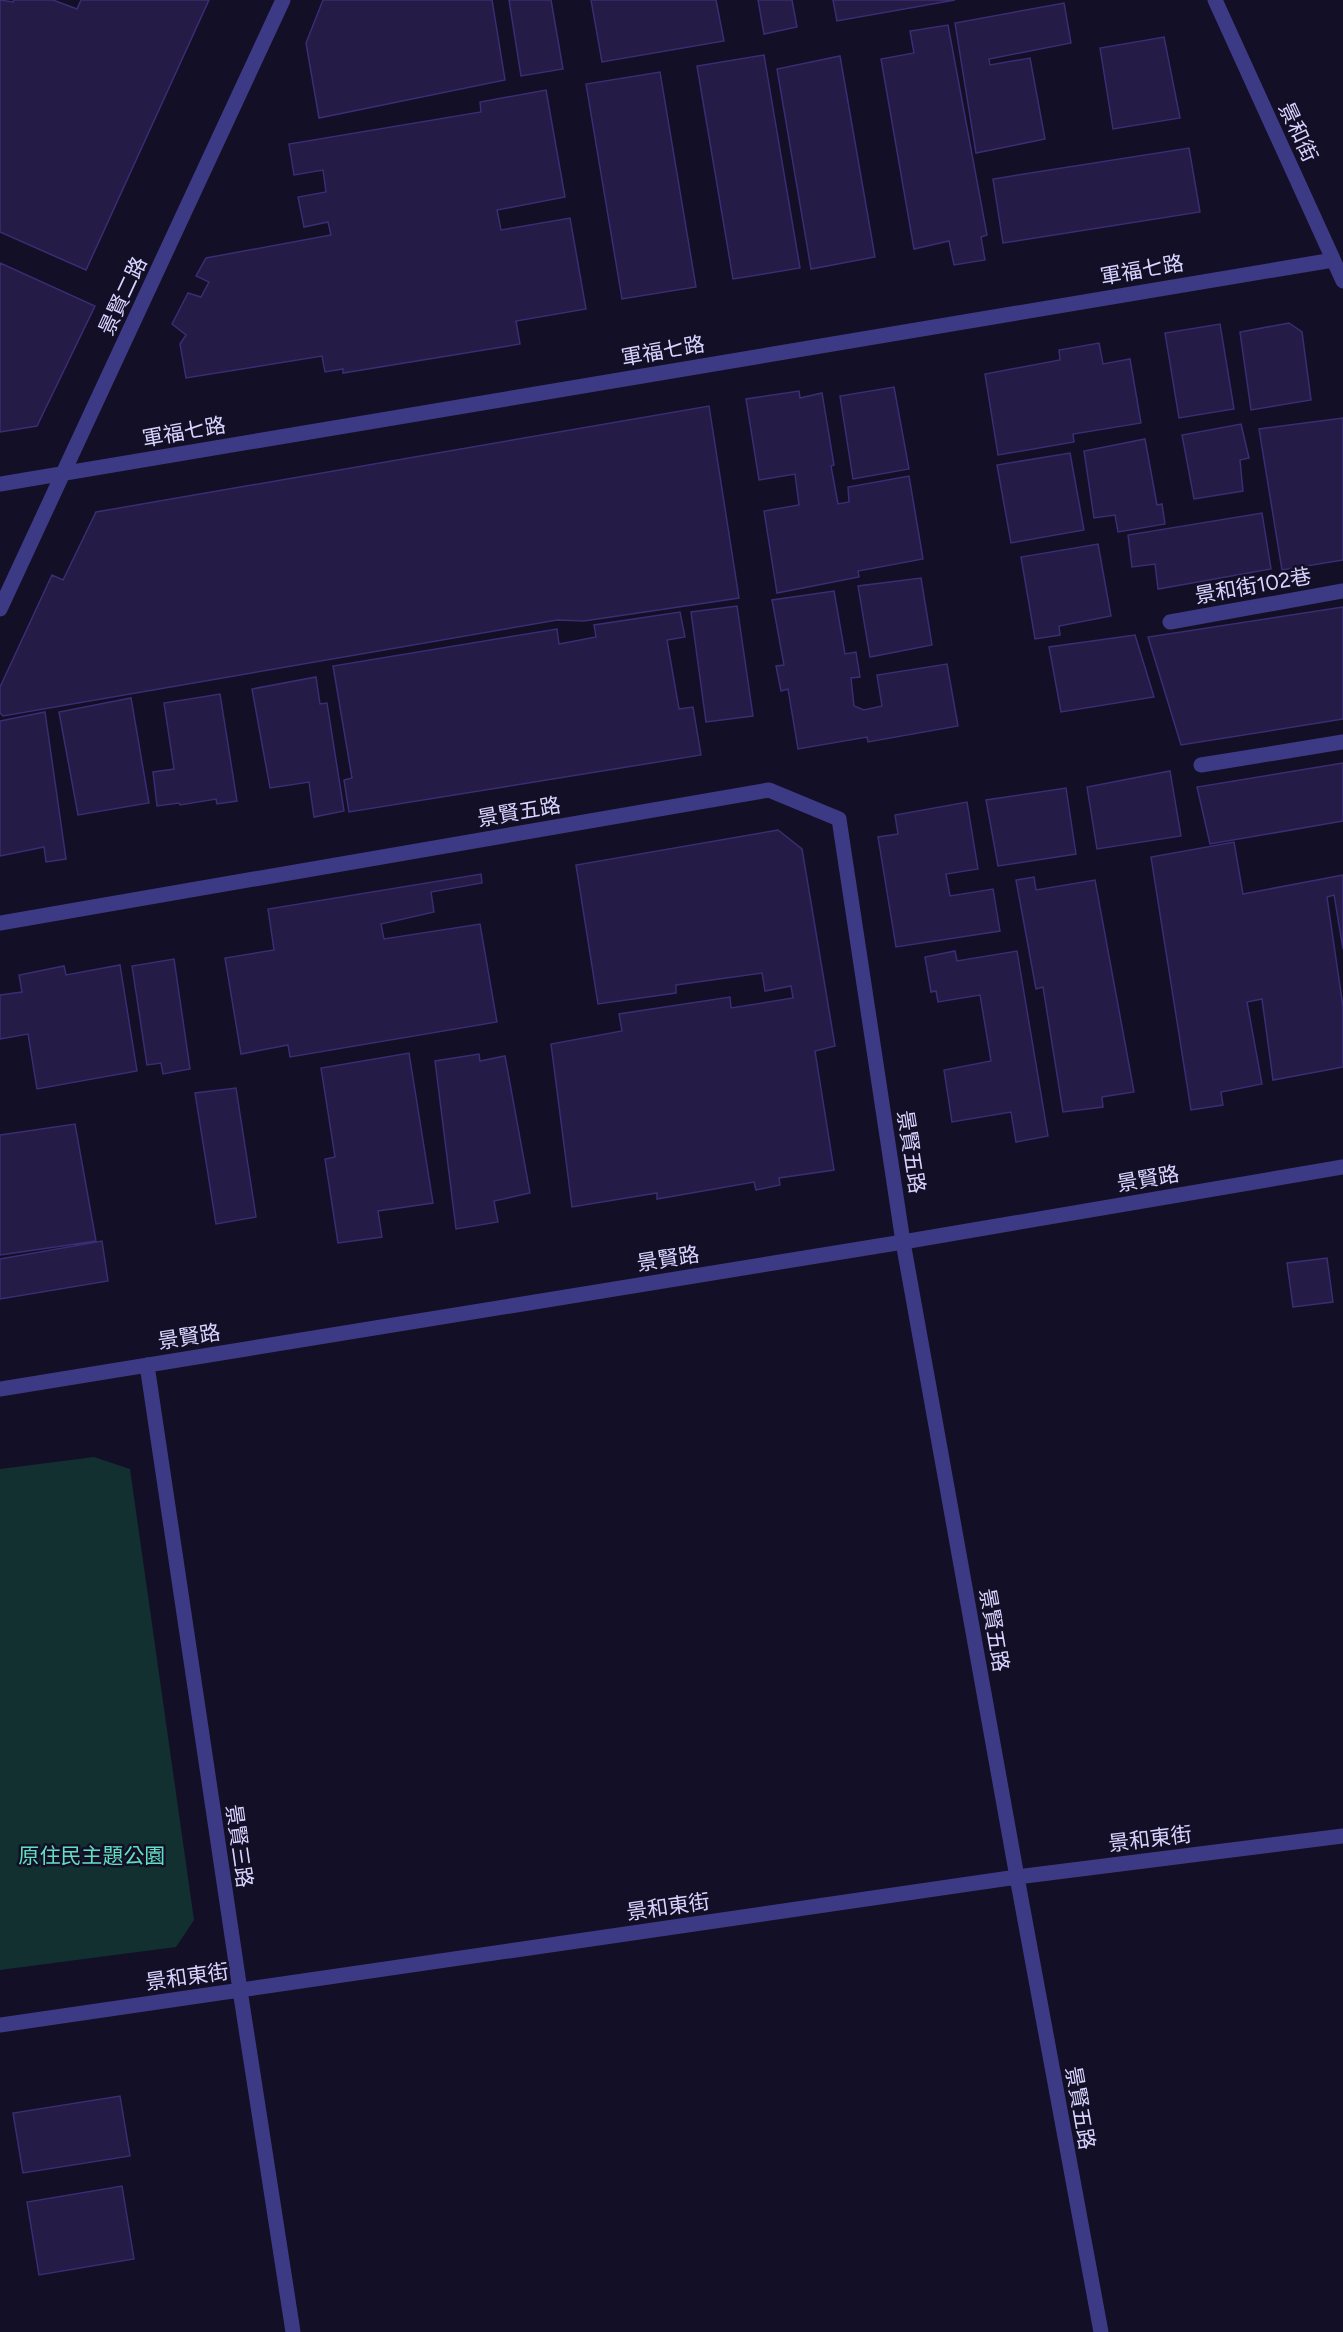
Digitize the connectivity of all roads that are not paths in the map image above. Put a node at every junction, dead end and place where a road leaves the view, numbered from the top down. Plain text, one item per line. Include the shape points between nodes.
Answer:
1 (283, 0) edge
2 (1215, 0) edge
3 (1333, 260) junction
4 (1343, 281) edge
5 (63, 474) junction
6 (0, 483) edge
7 (1343, 591) edge
8 (0, 609) edge
9 (1170, 622) dead end
10 (1343, 742) edge
11 (1201, 765) dead end
12 (0, 923) edge
13 (1343, 1167) edge
14 (903, 1242) junction
15 (147, 1365) junction
16 (0, 1389) edge
17 (1343, 1836) edge
18 (1017, 1877) junction
19 (240, 1990) junction
20 (0, 2025) edge
21 (293, 2332) edge
22 (1101, 2332) edge

1 - 5 street, 景賢二路
2 - 3 street, 景和街
3 - 4 street, 景和街
3 - 5 street, 軍福七路
5 - 6 street, 軍福七路
5 - 8 street, 景賢二路
7 - 9 street, 景和街102巷
10 - 11 street
12 - 14 street, 景賢五路 via 769,790 839,819
13 - 14 street, 景賢路
14 - 15 street, 景賢路
14 - 18 street, 景賢五路
15 - 16 street, 景賢路
15 - 19 street, 景賢三路
17 - 18 street, 景和東街
18 - 19 street, 景和東街
18 - 22 street, 景賢五路
19 - 20 street, 景和東街
19 - 21 street, 景賢三路

